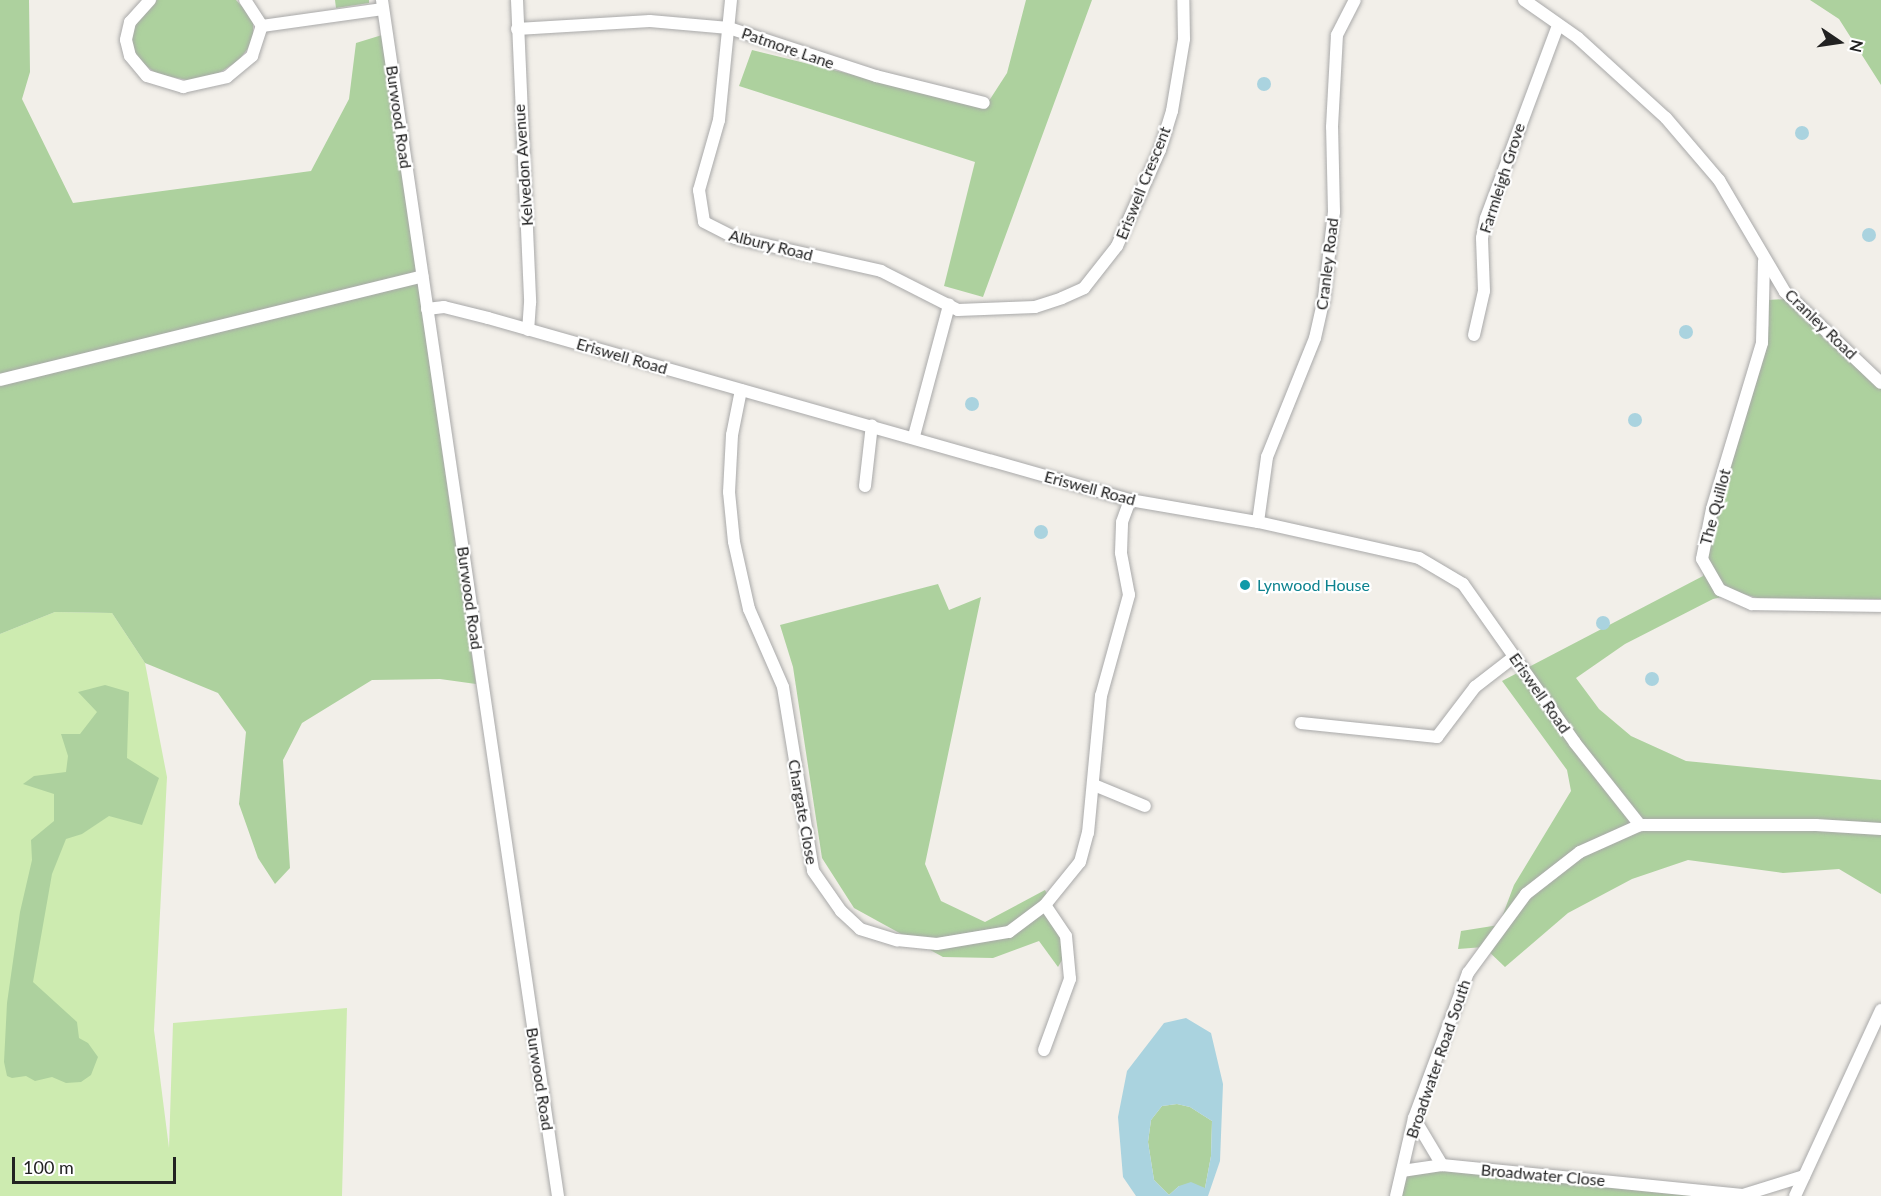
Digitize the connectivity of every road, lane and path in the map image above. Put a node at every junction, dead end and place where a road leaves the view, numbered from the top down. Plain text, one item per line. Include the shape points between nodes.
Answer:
1 (150, 0) edge
2 (245, 0) edge
3 (517, 0) edge
4 (731, 0) edge
5 (1182, 0) edge
6 (1356, 0) edge
7 (1524, 0) edge
8 (382, 5) edge
9 (1558, 25) junction
10 (262, 26) junction
11 (729, 28) junction
12 (517, 29) junction
13 (984, 103) dead end
14 (1764, 259) junction
15 (422, 276) junction
16 (949, 305) junction
17 (427, 309) junction
18 (528, 330) junction
19 (1474, 335) dead end
20 (0, 380) edge
21 (1881, 383) edge
22 (741, 390) junction
23 (872, 425) junction
24 (914, 436) junction
25 (865, 486) dead end
26 (1130, 500) junction
27 (1258, 522) junction
28 (1881, 606) edge
29 (1514, 657) junction
30 (1301, 723) dead end
31 (1094, 785) junction
32 (1145, 806) dead end
33 (1640, 825) junction
34 (1881, 829) edge
35 (1045, 905) junction
36 (1881, 1010) edge
37 (1044, 1050) dead end
38 (1414, 1119) junction
39 (1442, 1165) junction
40 (1402, 1171) junction
41 (1804, 1176) junction
42 (1744, 1195) edge
43 (558, 1196) edge
44 (1396, 1196) edge
45 (1795, 1196) edge

1 - 10 street via 130,22 127,49 140,70 164,83 193,87 227,77 252,56
2 - 10 street
3 - 12 street, Kelvedon Avenue
4 - 11 street, Albury Road
5 - 16 street, Eriswell Crescent via 1184,39 1172,111 1160,150 1117,246 1084,288 1035,308 958,310
6 - 27 street, Cranley Road via 1344,18 1336,44 1333,223 1324,298 1315,338 1267,457
7 - 9 street, Cranley Road
8 - 10 street
8 - 15 street, Burwood Road
9 - 14 street, Cranley Road via 1602,57 1684,138 1719,180
9 - 19 street, Farmleigh Grove via 1486,218 1482,238 1484,291
11 - 12 street, Patmore Lane via 650,21
11 - 13 street, Patmore Lane via 876,76
11 - 16 street, Albury Road via 719,120 699,190 705,222 735,238 881,270
12 - 18 street, Kelvedon Avenue
14 - 21 street, Cranley Road via 1785,292
14 - 28 street, The Quillot via 1766,322 1762,343 1712,510 1702,559 1720,590 1752,604
15 - 17 street, Burwood Road
15 - 20 street
16 - 24 street
17 - 18 street, Eriswell Road via 448,308
17 - 43 street, Burwood Road
18 - 22 street, Eriswell Road
22 - 23 street, Eriswell Road
22 - 35 street, Chargate Close via 732,435 729,492 734,542 749,609 783,687 813,870 821,886 860,929 897,940 937,944 1009,932
23 - 24 street, Eriswell Road
23 - 25 street
24 - 26 street, Eriswell Road
26 - 27 street, Eriswell Road
26 - 31 street, Chargate Close via 1122,522 1120,553 1129,595 1101,696
27 - 29 street, Eriswell Road via 1419,558 1443,569 1463,584
29 - 30 street via 1475,687 1437,737
29 - 33 street, Eriswell Road
31 - 32 street
31 - 35 street, Chargate Close via 1080,862
33 - 34 street
33 - 38 street, Broadwater Road South via 1580,852 1526,894 1468,973
35 - 37 street via 1066,936 1070,979
36 - 41 street
38 - 39 street
38 - 40 street, Broadwater Road South
39 - 40 street, Broadwater Close
39 - 42 street, Broadwater Close
40 - 44 street, Broadwater Road South
41 - 42 street, Broadwater Close
41 - 45 street

